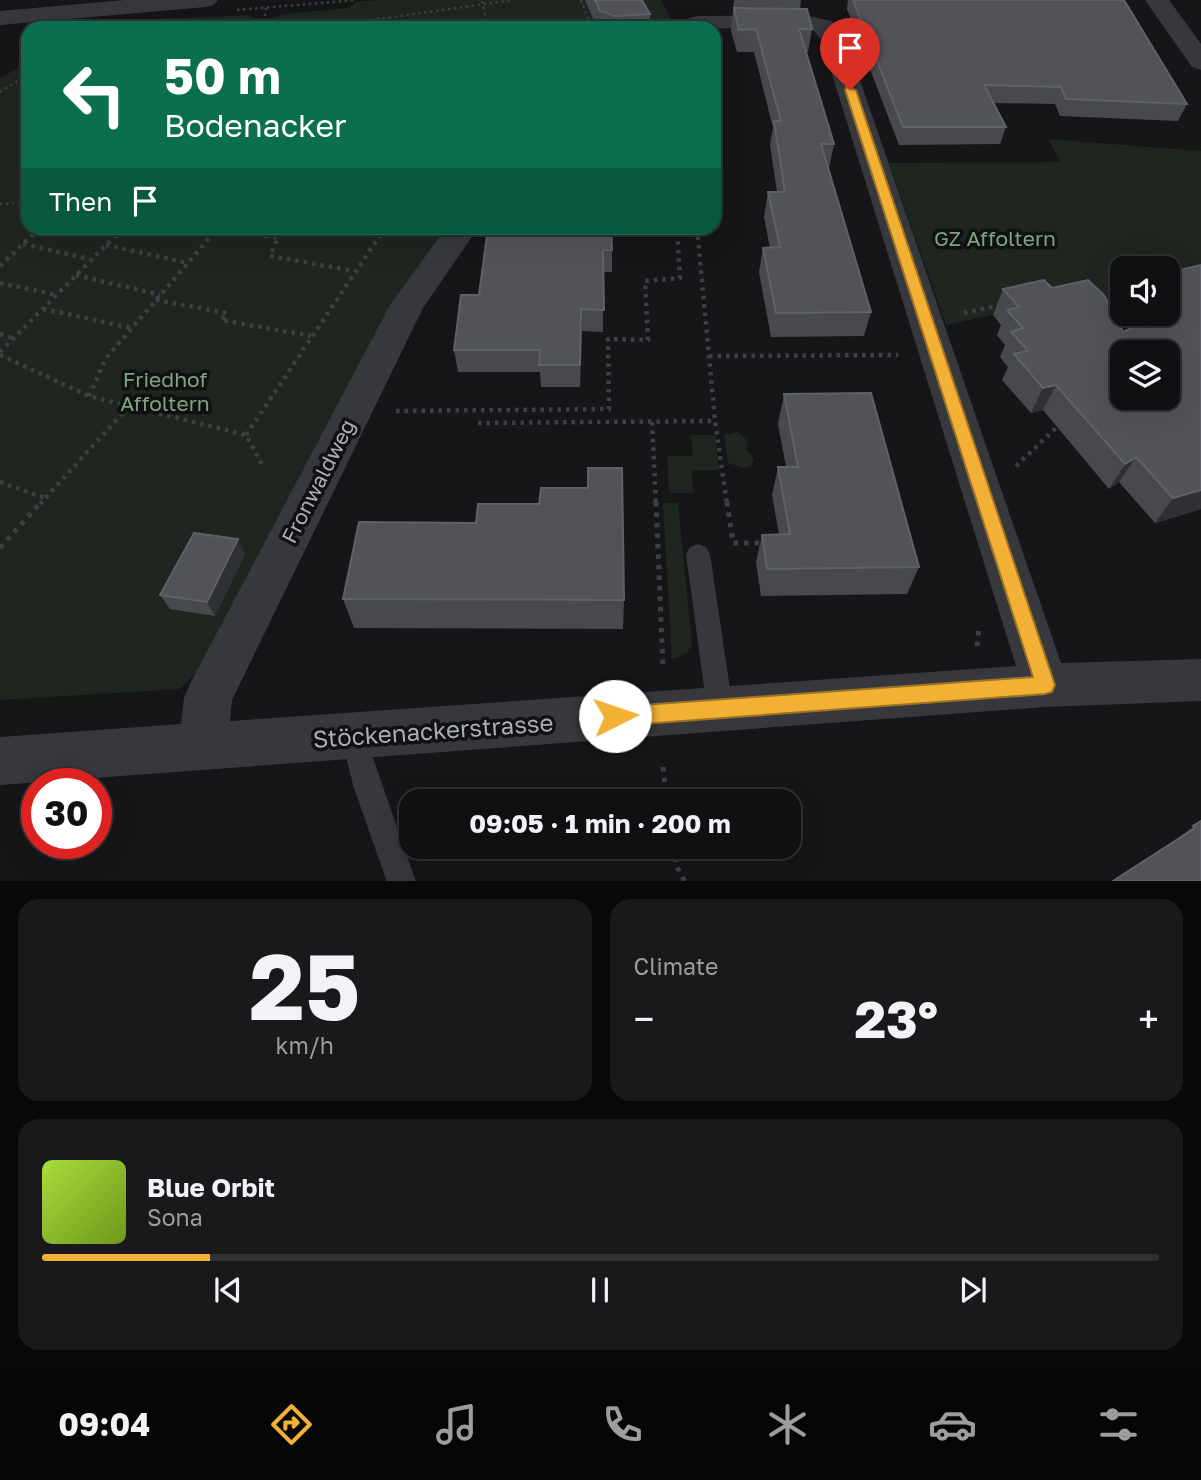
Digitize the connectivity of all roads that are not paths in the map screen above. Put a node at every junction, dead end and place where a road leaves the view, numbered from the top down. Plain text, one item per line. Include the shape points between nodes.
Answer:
1 (206, 0) edge
2 (1157, 0) edge
3 (699, 17) edge
4 (0, 18) edge
5 (1201, 62) edge
6 (457, 235) edge
7 (698, 554) dead end
8 (1201, 680) edge
9 (1045, 685) junction
10 (720, 709) junction
11 (354, 735) junction
12 (203, 746) junction
13 (0, 761) edge
14 (402, 881) edge

1 - 4 street
2 - 5 street
3 - 9 street via 805,22 822,26 833,37
6 - 12 street, Fronwaldweg via 407,305 208,698
7 - 10 lane
8 - 9 street, Stöckenackerstrasse
9 - 10 street, Stöckenackerstrasse
10 - 11 street, Stöckenackerstrasse
11 - 12 street, Stöckenackerstrasse
11 - 14 lane
12 - 13 street, Stöckenackerstrasse

